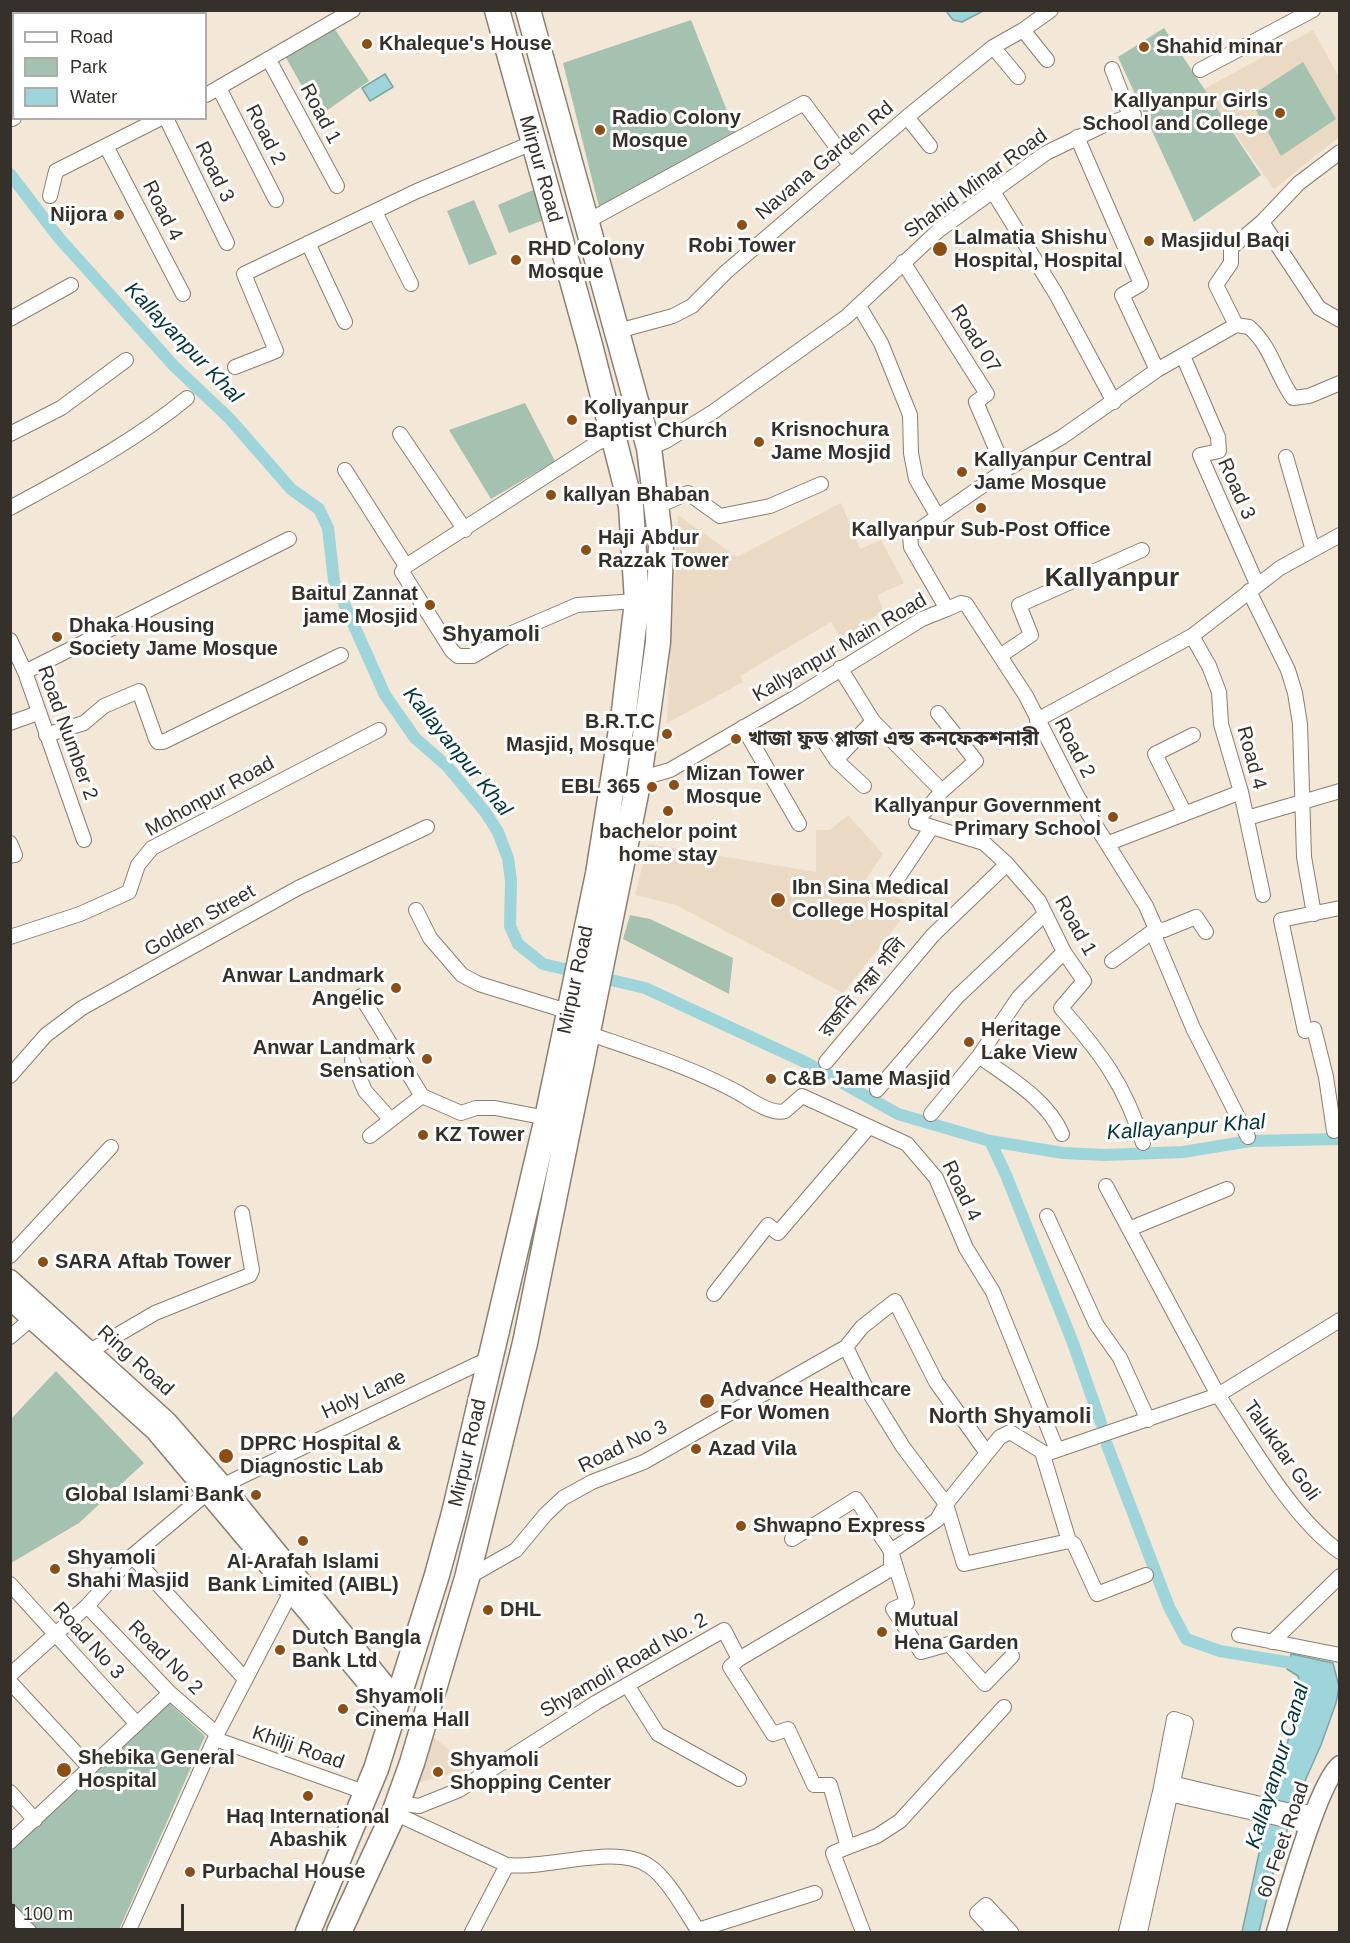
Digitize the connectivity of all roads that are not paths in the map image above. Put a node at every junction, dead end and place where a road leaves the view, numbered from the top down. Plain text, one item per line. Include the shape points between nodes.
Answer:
1 (353, 10) edge
2 (497, 10) edge
3 (528, 10) edge
4 (1052, 10) edge
5 (1313, 10) edge
6 (1023, 30) junction
7 (993, 47) junction
8 (269, 60) junction
9 (1047, 60) dead end
10 (1112, 69) dead end
11 (1200, 70) dead end
12 (1018, 77) dead end
13 (219, 88) junction
14 (207, 94) edge
15 (907, 117) junction
16 (157, 120) edge
17 (167, 120) edge
18 (1077, 137) junction
19 (532, 143) junction
20 (106, 146) junction
21 (930, 146) dead end
22 (1340, 152) edge
23 (850, 165) junction
24 (337, 186) dead end
25 (992, 190) junction
26 (50, 196) dead end
27 (276, 200) dead end
28 (375, 212) junction
29 (586, 222) junction
30 (1262, 222) junction
31 (227, 243) dead end
32 (308, 243) junction
33 (903, 262) junction
34 (411, 284) dead end
35 (72, 285) dead end
36 (183, 294) dead end
37 (859, 306) junction
38 (10, 319) edge
39 (1340, 320) edge
40 (345, 322) dead end
41 (1236, 325) junction
42 (618, 331) junction
43 (1183, 356) junction
44 (126, 360) dead end
45 (235, 367) dead end
46 (1157, 370) junction
47 (1340, 383) edge
48 (187, 398) dead end
49 (1114, 402) junction
50 (10, 434) edge
51 (400, 434) dead end
52 (614, 436) junction
53 (649, 448) junction
54 (1286, 456) dead end
55 (345, 470) dead end
56 (1005, 470) junction
57 (821, 484) dead end
58 (658, 506) junction
59 (10, 508) edge
60 (938, 517) junction
61 (465, 530) junction
62 (1340, 535) edge
63 (289, 539) dead end
64 (1312, 548) junction
65 (1142, 550) dead end
66 (406, 566) junction
67 (1253, 588) junction
68 (637, 601) junction
69 (946, 609) junction
70 (1192, 636) junction
71 (10, 640) edge
72 (341, 655) dead end
73 (1000, 656) junction
74 (840, 668) junction
75 (25, 672) junction
76 (38, 713) junction
77 (938, 713) dead end
78 (1037, 720) junction
79 (873, 721) junction
80 (10, 723) edge
81 (743, 727) junction
82 (379, 730) dead end
83 (46, 735) junction
84 (1193, 735) dead end
85 (825, 743) dead end
86 (836, 760) junction
87 (639, 779) junction
88 (864, 786) dead end
89 (942, 791) junction
90 (1340, 791) edge
91 (1241, 792) junction
92 (1303, 801) junction
93 (1184, 812) junction
94 (1247, 818) junction
95 (799, 824) dead end
96 (427, 827) dead end
97 (931, 827) junction
98 (84, 840) dead end
99 (10, 843) edge
100 (1110, 843) junction
101 (10, 856) edge
102 (1006, 864) junction
103 (892, 885) dead end
104 (1263, 895) dead end
105 (1340, 908) edge
106 (416, 910) dead end
107 (1045, 914) junction
108 (1314, 914) junction
109 (1156, 929) junction
110 (1206, 932) dead end
111 (10, 938) edge
112 (593, 949) junction
113 (1064, 952) junction
114 (1112, 961) dead end
115 (361, 996) dead end
116 (578, 1005) junction
117 (587, 1033) junction
118 (979, 1056) junction
119 (352, 1060) dead end
120 (826, 1062) dead end
121 (10, 1076) edge
122 (878, 1090) dead end
123 (422, 1096) junction
124 (931, 1114) dead end
125 (547, 1119) junction
126 (391, 1120) junction
127 (868, 1128) junction
128 (1334, 1131) dead end
129 (1062, 1134) dead end
130 (370, 1136) dead end
131 (1248, 1137) dead end
132 (1143, 1143) dead end
133 (111, 1147) dead end
134 (1106, 1186) dead end
135 (1227, 1189) dead end
136 (242, 1213) dead end
137 (1047, 1216) dead end
138 (1129, 1229) junction
139 (10, 1256) edge
140 (10, 1279) edge
141 (714, 1294) dead end
142 (10, 1300) edge
143 (503, 1302) junction
144 (532, 1307) junction
145 (37, 1314) junction
146 (1340, 1320) edge
147 (10, 1337) edge
148 (525, 1343) junction
149 (846, 1347) junction
150 (493, 1348) junction
151 (90, 1352) junction
152 (1218, 1395) junction
153 (1148, 1420) junction
154 (1057, 1450) junction
155 (1042, 1452) junction
156 (987, 1453) junction
157 (215, 1488) junction
158 (946, 1504) junction
159 (1340, 1535) edge
160 (792, 1539) dead end
161 (1070, 1541) junction
162 (1327, 1543) junction
163 (891, 1551) junction
164 (1340, 1552) edge
165 (132, 1556) junction
166 (1146, 1575) dead end
167 (1340, 1576) edge
168 (467, 1578) junction
169 (10, 1584) edge
170 (290, 1594) junction
171 (87, 1606) junction
172 (57, 1634) junction
173 (1239, 1635) dead end
174 (1272, 1642) junction
175 (1340, 1655) edge
176 (1012, 1656) dead end
177 (739, 1659) junction
178 (10, 1675) edge
179 (245, 1679) junction
180 (10, 1682) edge
181 (627, 1685) junction
182 (170, 1694) junction
183 (395, 1706) junction
184 (1004, 1707) dead end
185 (137, 1724) junction
186 (216, 1737) junction
187 (90, 1768) junction
188 (1338, 1774) edge
189 (739, 1779) dead end
190 (1167, 1788) junction
191 (10, 1792) edge
192 (367, 1793) junction
193 (396, 1808) junction
194 (1305, 1819) junction
195 (35, 1820) junction
196 (10, 1842) edge
197 (848, 1847) junction
198 (507, 1865) junction
199 (815, 1893) dead end
200 (10, 1911) edge
201 (698, 1931) edge
202 (30, 1932) edge
203 (128, 1932) edge
204 (308, 1932) edge
205 (339, 1932) edge
206 (472, 1932) edge
207 (862, 1932) edge
208 (994, 1932) edge
209 (1011, 1932) edge
210 (1126, 1932) edge
211 (1140, 1932) edge
212 (1276, 1932) edge
213 (1289, 1932) edge

1 - 8 street
2 - 19 highway, Mirpur Road
3 - 29 highway, Mirpur Road
4 - 6 street, Navana Garden Rd
5 - 11 street
6 - 7 street, Navana Garden Rd
6 - 9 street
7 - 12 street
7 - 15 street, Navana Garden Rd
8 - 13 street
8 - 24 street, Road 1
10 - 18 street, Shahid Minar Road via 1132,115
13 - 14 street
13 - 27 street, Road 2
15 - 21 street
15 - 23 street, Navana Garden Rd
16 - 20 street
17 - 31 street, Road 3
18 - 25 street, Shahid Minar Road
18 - 46 street via 1141,284 1122,295
19 - 28 street
19 - 52 highway, Mirpur Road
20 - 26 street via 56,171
20 - 36 street, Road 4
22 - 30 street via 1299,183
23 - 29 street via 804,103
23 - 42 street, Navana Garden Rd via 692,306 673,316
25 - 33 street, Shahid Minar Road
25 - 49 street via 1056,294
28 - 32 street
28 - 34 street
29 - 42 highway, Mirpur Road
30 - 39 street via 1319,308
30 - 41 street via 1231,248 1231,263 1216,285
32 - 40 street
32 - 45 street via 244,274 276,351
33 - 37 street, Shahid Minar Road
33 - 56 street, Road 07 via 987,394 976,402
35 - 38 street
37 - 53 street, Shahid Minar Road via 713,412
37 - 60 street via 881,343 910,415 916,479
41 - 43 street, Kallyanpur Main Road
41 - 47 street via 1249,327 1269,350 1293,398
42 - 53 highway, Mirpur Road
43 - 46 street, Kallyanpur Main Road
43 - 67 street, Road 3 via 1218,437 1220,451 1200,455
44 - 50 street via 61,408
46 - 49 street, Kallyanpur Main Road
48 - 59 street via 110,454
49 - 56 street, Kallyanpur Main Road
51 - 61 street
52 - 61 street via 597,443
52 - 68 highway, Mirpur Road via 631,506
53 - 58 highway, Mirpur Road
54 - 64 street
55 - 66 street
56 - 60 street, Kallyanpur Main Road
57 - 58 street via 770,506 720,516 688,493
58 - 87 highway, Mirpur Road via 661,555 657,642
60 - 69 street, Kallyanpur Main Road via 908,541
61 - 66 street
62 - 64 street
63 - 75 street
64 - 67 street
65 - 73 street via 1019,605 1030,635
66 - 68 street via 403,573 452,651 465,657 577,605
67 - 70 street
67 - 92 street, Road 3 via 1295,693
68 - 112 highway, Mirpur Road via 598,874
69 - 73 street, Road 2 via 966,604
69 - 74 street, Kallyanpur Main Road
70 - 78 street
70 - 91 street, Road 4 via 1219,692 1221,724
71 - 75 street, Road Number 2
72 - 83 street via 163,742 156,739 139,691 104,706 84,723
73 - 78 street, Road 2
74 - 79 street
74 - 81 street, Kallyanpur Main Road
75 - 76 street, Road Number 2
76 - 80 street
76 - 83 street, Road Number 2
77 - 89 street via 976,761
78 - 100 street, Road 2 via 1076,794
79 - 86 street
79 - 89 street
81 - 87 street, Kallyanpur Main Road via 670,770
81 - 95 street
82 - 111 street, Mohonpur Road via 152,848 138,865 129,892
83 - 98 street, Road Number 2
84 - 93 street via 1155,754
85 - 86 street
86 - 88 street
87 - 112 highway, Mirpur Road
89 - 97 street via 916,822
90 - 92 street
91 - 93 street
91 - 94 street, Road 4
92 - 94 street
92 - 108 street, Road 3 via 1304,857
93 - 100 street
94 - 104 street, Road 4
96 - 121 street, Golden Street via 298,888 82,1008 46,1035
97 - 102 street, Road 1 via 984,843
97 - 103 street
99 - 101 street via 15,855
100 - 109 street, Road 2
102 - 107 street, Road 1 via 1039,901
102 - 120 street, রজনি গন্ধা গলি via 933,935
105 - 108 street
106 - 116 street via 430,938 462,975 479,984
107 - 113 street, Road 1
107 - 122 street via 957,997
108 - 128 street via 1281,920 1305,1031 1314,1029
109 - 110 street via 1164,930 1196,917
109 - 114 street
109 - 131 street, Road 2 via 1156,940 1193,1028
112 - 116 highway, Mirpur Road
113 - 118 street via 1019,997
113 - 132 street, Road 1 via 1083,981 1062,1008 1116,1078 1132,1107
115 - 123 street
116 - 117 highway, Mirpur Road
116 - 125 highway, Mirpur Road
117 - 127 street, Road 4 via 669,1061 769,1109 785,1111 802,1096
117 - 144 highway, Mirpur Road
118 - 124 street
118 - 129 street via 1051,1113
119 - 126 street via 365,1091
123 - 125 street via 461,1113 495,1108
123 - 126 street
125 - 143 highway, Mirpur Road
126 - 130 street
127 - 141 street via 778,1233 768,1225
127 - 154 street, Road 4 via 907,1144 936,1178 966,1248 993,1292
133 - 139 street
134 - 138 street
135 - 138 street
136 - 151 street via 250,1275 155,1313
137 - 153 street via 1096,1324 1120,1358
138 - 152 street
140 - 145 main road, Ring Road
142 - 145 main road, Ring Road
143 - 144 highway
143 - 150 highway, Mirpur Road
144 - 148 highway, Mirpur Road
145 - 147 street
145 - 151 main road, Ring Road
145 - 157 main road, Ring Road
146 - 152 street, Talukdar Goli
148 - 150 highway
148 - 168 highway, Mirpur Road
149 - 156 street, Road No 3 via 862,1327 895,1300 936,1382
149 - 158 street via 903,1447
149 - 168 street, Road No 3 via 644,1462 563,1498 516,1550
150 - 157 street, Holy Lane
150 - 183 highway, Mirpur Road via 437,1575
151 - 157 main road, Ring Road via 167,1421
152 - 153 street, Talukdar Goli
152 - 162 street, Talukdar Goli via 1294,1507
153 - 154 street, Talukdar Goli
154 - 155 street
155 - 156 street via 1010,1431
155 - 161 street
156 - 158 street
157 - 165 street, Holy Lane
157 - 170 main road, Ring Road
157 - 183 main road, Ring Road
158 - 161 street via 964,1563
158 - 163 street via 937,1520
159 - 162 street
160 - 163 street via 856,1499
161 - 166 street via 1097,1594
162 - 164 street, Talukdar Goli
163 - 176 street via 907,1603 893,1609 921,1652 949,1644 986,1684
163 - 177 street via 891,1569
165 - 171 street, Holy Lane
165 - 179 street
167 - 174 street
168 - 193 highway, Mirpur Road
169 - 172 street, Road No 3
170 - 179 street, Khilji Road
170 - 183 main road, Ring Road
171 - 172 street, Holy Lane
171 - 182 street, Road No 2
172 - 178 street, Holy Lane
172 - 185 street, Road No 3
173 - 174 street
174 - 175 street
177 - 181 street, Shyamoli Road No. 2 via 723,1630
177 - 197 street via 730,1667 773,1734 788,1730 814,1785 830,1785
179 - 186 street, Khilji Road
180 - 187 street
181 - 189 street via 658,1734
181 - 193 street, Shyamoli Road No. 2 via 524,1747 483,1778 419,1806
182 - 185 street
182 - 186 street, Road No 2
183 - 192 highway, Mirpur Road
184 - 197 street via 900,1821 877,1836
185 - 187 street
186 - 192 street, Khilji Road
186 - 203 street, Khilji Road
187 - 195 street
188 - 194 main road, 60 Feet Road
188 - 213 main road, 60 Feet Road
190 - 194 street
190 - 210 street
190 - 211 street
191 - 195 street
192 - 204 highway, Mirpur Road
193 - 198 street
193 - 205 highway, Mirpur Road
194 - 212 main road, 60 Feet Road
195 - 196 street
197 - 207 street via 833,1853
198 - 201 street via 527,1867 599,1856 648,1864
198 - 206 street
199 - 201 street
200 - 202 street
208 - 209 street via 977,1913 987,1905

